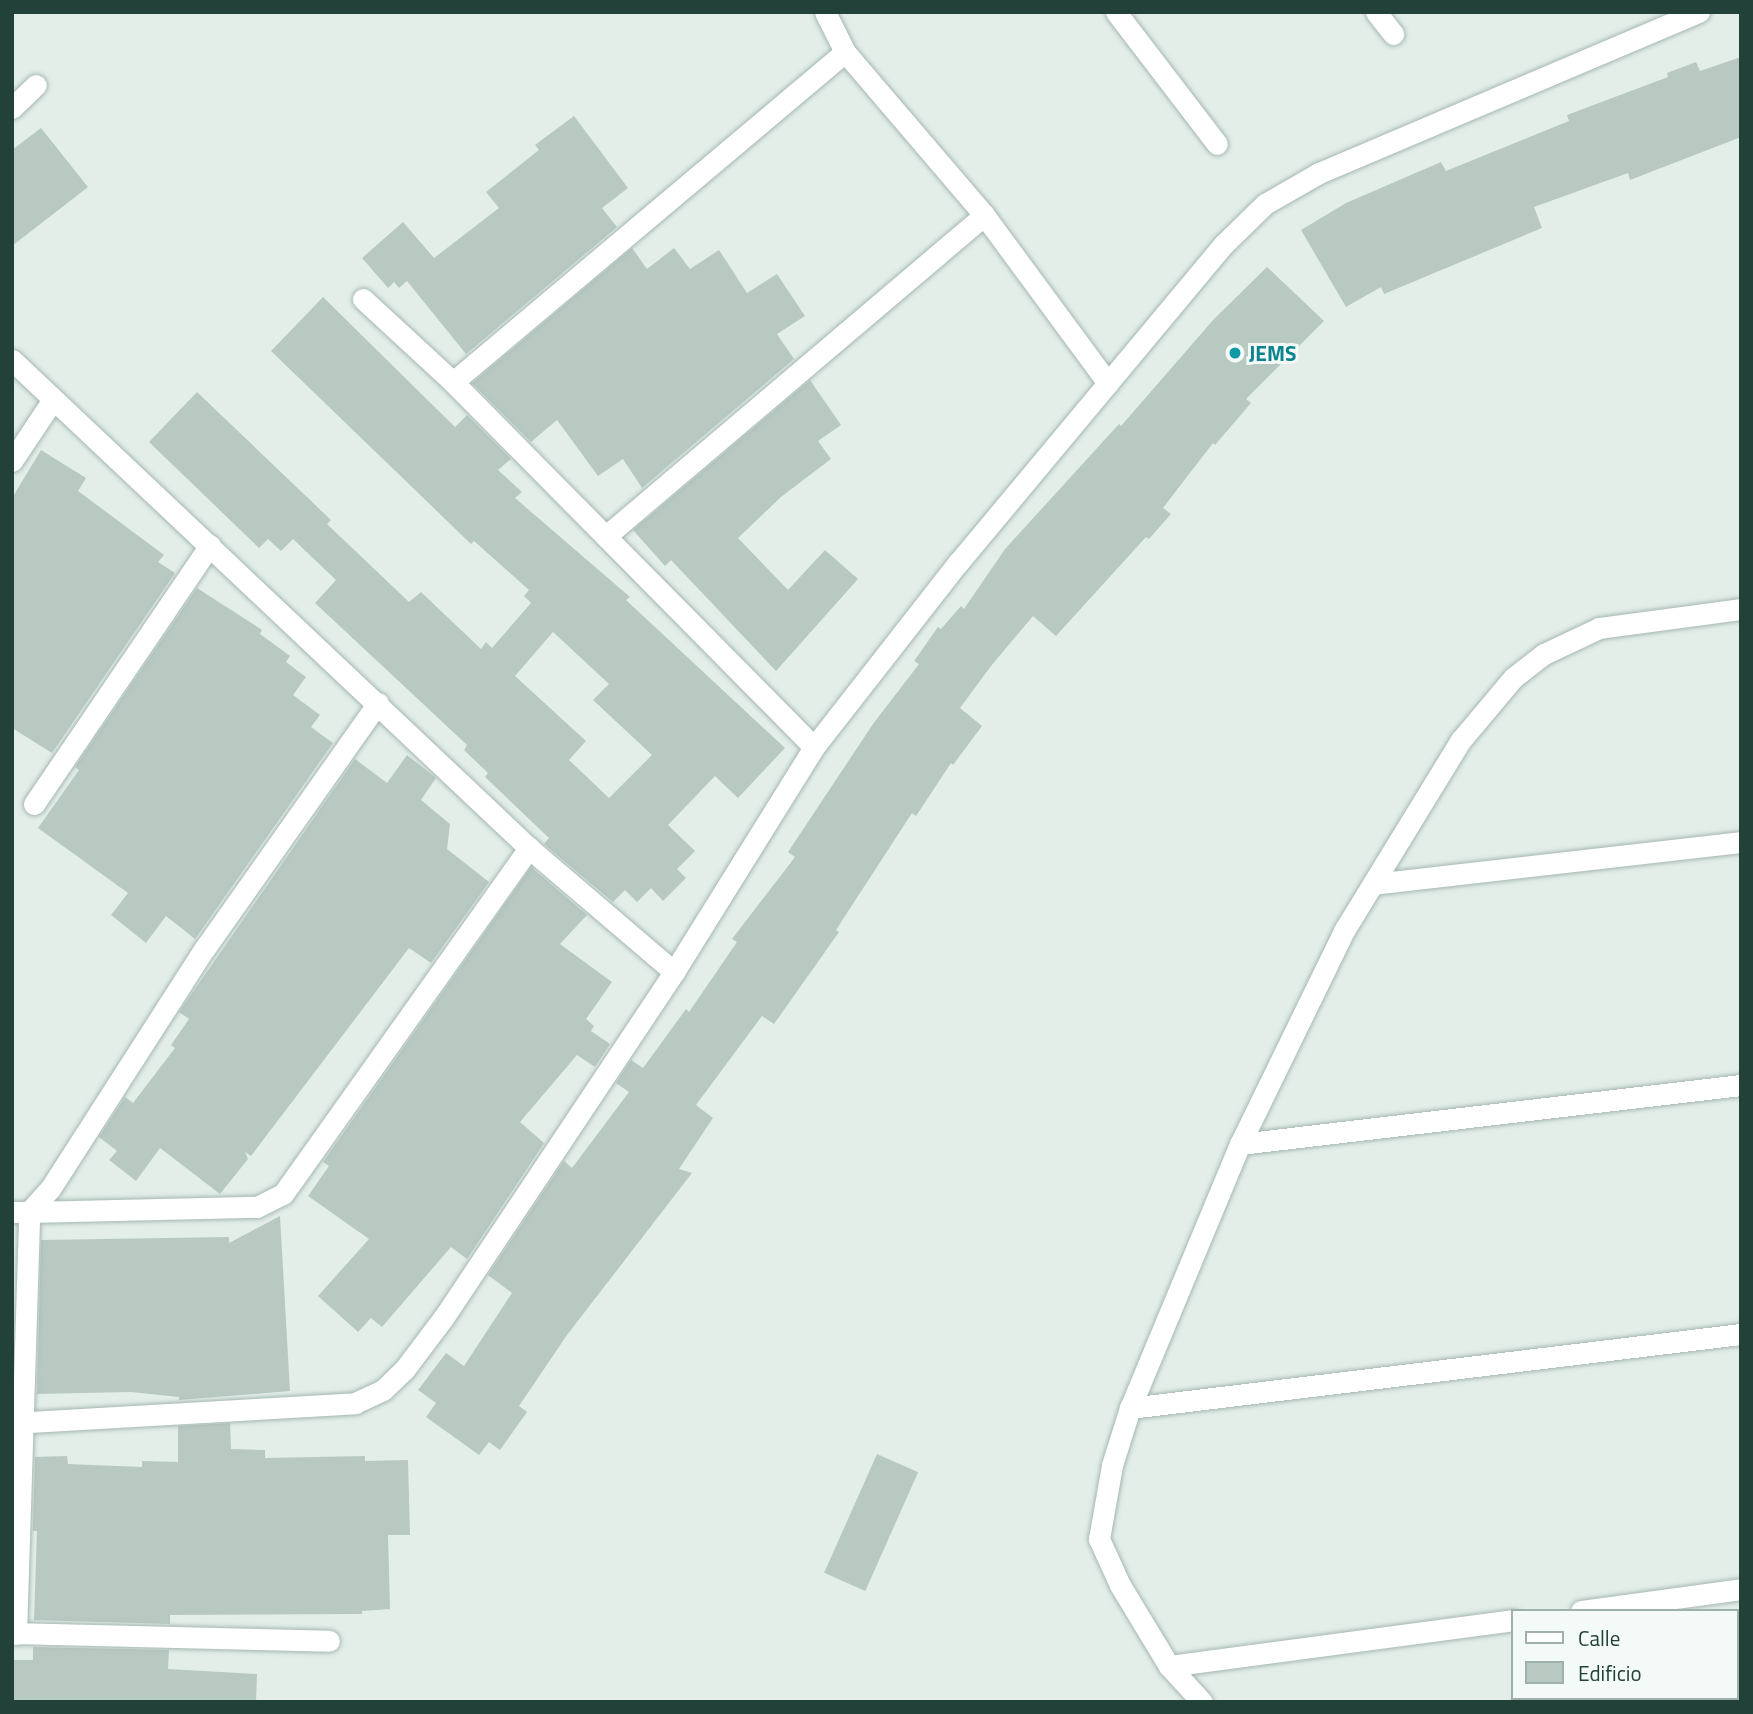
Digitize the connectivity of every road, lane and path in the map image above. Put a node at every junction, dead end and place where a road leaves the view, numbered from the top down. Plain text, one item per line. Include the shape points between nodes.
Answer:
1 (825, 12) edge
2 (1116, 12) edge
3 (1376, 12) edge
4 (1699, 12) edge
5 (1393, 34) dead end
6 (845, 52) junction
7 (36, 85) dead end
8 (12, 108) edge
9 (1217, 144) dead end
10 (984, 215) junction
11 (363, 299) dead end
12 (12, 360) edge
13 (453, 382) junction
14 (1108, 383) junction
15 (52, 401) junction
16 (12, 461) edge
17 (606, 536) junction
18 (210, 544) junction
19 (1741, 609) edge
20 (378, 703) junction
21 (814, 747) junction
22 (34, 804) dead end
23 (1741, 842) edge
24 (529, 848) junction
25 (1373, 884) junction
26 (674, 972) junction
27 (1741, 1085) edge
28 (1240, 1144) junction
29 (21, 1212) edge
30 (1741, 1334) edge
31 (1130, 1408) junction
32 (16, 1423) edge
33 (1741, 1589) edge
34 (1596, 1609) edge
35 (1512, 1620) edge
36 (14, 1634) edge
37 (329, 1641) dead end
38 (1168, 1666) junction
39 (1202, 1702) edge

1 - 6 street
2 - 9 street
3 - 5 street
4 - 14 street via 1319,173 1265,204 1223,245
6 - 10 street
6 - 13 street
7 - 8 street
10 - 14 street
10 - 17 street
11 - 13 street
12 - 15 street
13 - 17 street
14 - 21 street via 958,563
15 - 16 street
15 - 18 street
17 - 21 street
18 - 20 street
18 - 22 street
19 - 25 street via 1599,628 1544,654 1513,678 1461,740
20 - 24 street
20 - 29 street via 205,948 50,1189
21 - 26 street
23 - 25 street
24 - 26 street
24 - 29 street via 283,1195 257,1207
25 - 28 street via 1345,929
26 - 32 street via 444,1317 383,1390 355,1403
27 - 28 street
28 - 31 street
29 - 32 street
30 - 31 street
31 - 38 street via 1112,1465 1099,1539 1120,1585
32 - 36 street
33 - 34 street
35 - 38 street
36 - 37 street
38 - 39 street

